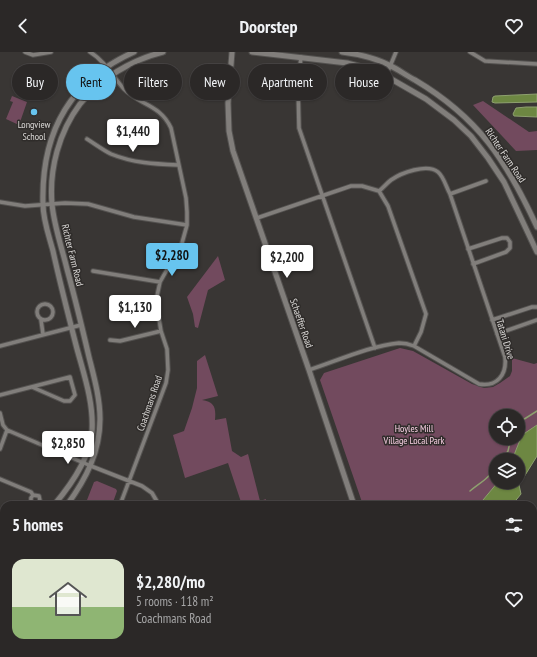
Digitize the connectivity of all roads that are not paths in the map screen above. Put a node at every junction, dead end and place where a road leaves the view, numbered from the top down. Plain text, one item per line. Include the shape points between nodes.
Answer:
1 (25, 52) edge
2 (51, 52) edge
3 (90, 52) edge
4 (134, 52) edge
5 (163, 52) edge
6 (232, 52) edge
7 (252, 52) edge
8 (342, 52) edge
9 (396, 52) edge
10 (470, 52) edge
11 (301, 57) junction
12 (104, 64) edge
13 (111, 64) edge
14 (351, 64) edge
15 (386, 64) edge
16 (392, 64) edge
17 (537, 64) edge
18 (393, 67) edge
19 (116, 72) edge
20 (116, 79) edge
21 (393, 80) edge
22 (70, 100) edge
23 (85, 100) edge
24 (87, 139) dead end
25 (178, 165) junction
26 (486, 181) dead end
27 (379, 191) junction
28 (450, 194) junction
29 (322, 196) junction
30 (0, 202) edge
31 (52, 204) junction
32 (43, 205) junction
33 (257, 218) junction
34 (187, 225) junction
35 (537, 227) edge
36 (468, 249) junction
37 (537, 252) edge
38 (473, 264) junction
39 (93, 271) dead end
40 (160, 282) junction
41 (537, 307) edge
42 (41, 320) junction
43 (492, 320) junction
44 (537, 320) edge
45 (81, 325) junction
46 (71, 327) junction
47 (161, 331) junction
48 (43, 334) junction
49 (497, 334) junction
50 (110, 340) dead end
51 (0, 346) edge
52 (414, 346) junction
53 (375, 348) junction
54 (309, 370) junction
55 (32, 386) junction
56 (0, 395) edge
57 (0, 413) edge
58 (7, 430) junction
59 (0, 449) edge
60 (82, 462) junction
61 (91, 466) junction
62 (0, 479) edge
63 (130, 480) junction
64 (33, 495) dead end
65 (57, 501) edge
66 (70, 501) edge
67 (122, 501) edge
68 (157, 501) edge
69 (353, 501) edge

1 - 2 street via 33,55
3 - 12 street, Coachmans Road
4 - 13 main road, Richter Farm Road
5 - 19 main road, Richter Farm Road via 141,58
6 - 33 main road, Schaeffer Road via 228,103 229,131 233,151
7 - 11 main road, Richter Farm Road
8 - 15 main road, Richter Farm Road
9 - 16 street
10 - 17 street via 485,61
11 - 14 main road, Richter Farm Road
11 - 29 street via 298,86 299,128
18 - 35 main road, Richter Farm Road via 432,90 458,110 487,139 512,175
20 - 25 street, Coachmans Road via 132,96 155,109 168,121
21 - 37 main road, Richter Farm Road via 426,99 471,136 504,182
22 - 32 main road, Richter Farm Road via 58,121 48,149
23 - 31 main road, Richter Farm Road via 67,125 57,152 52,178
24 - 25 street via 110,153 136,162
25 - 34 street, Coachmans Road via 186,198
26 - 28 street
27 - 28 street, Tatani Drive via 400,175 431,168 442,177
27 - 29 street via 351,186
27 - 52 street via 388,206 426,314
28 - 36 street, Tatani Drive
29 - 33 street
29 - 53 street
30 - 32 street via 25,206
31 - 32 street
31 - 34 street via 88,204 134,217
31 - 45 main road, Richter Farm Road
32 - 46 main road, Richter Farm Road
33 - 54 main road, Schaeffer Road
34 - 40 street, Coachmans Road via 182,243
36 - 38 street, Tatani Drive
36 - 38 street via 502,238 507,238 510,242 510,248 506,252
38 - 43 street, Tatani Drive
39 - 40 street
40 - 47 street, Coachmans Road via 157,307
41 - 43 street
42 - 42 street via 47,320 52,316 53,310 48,305 42,304 37,309 37,315
42 - 48 street
43 - 49 street, Tatani Drive
44 - 49 street
45 - 46 street
45 - 61 main road, Richter Farm Road via 100,405 98,438
46 - 48 street
46 - 60 main road, Richter Farm Road via 92,413 92,432
47 - 50 street via 120,341
47 - 63 street, Coachmans Road via 166,349 166,383
48 - 51 street
49 - 52 street, Tatani Drive via 506,357 505,370 498,380 488,384 474,382
52 - 53 street, Tatani Drive via 399,343
53 - 54 street, Tatani Drive
54 - 69 main road, Schaeffer Road
55 - 55 street via 70,377 75,395 70,401 64,401
55 - 56 street
57 - 58 street
58 - 59 street
58 - 60 street
60 - 61 street
60 - 65 main road, Richter Farm Road via 73,480
61 - 63 street
61 - 66 main road, Richter Farm Road
62 - 64 street
63 - 67 street, Coachmans Road
63 - 68 street via 152,493

